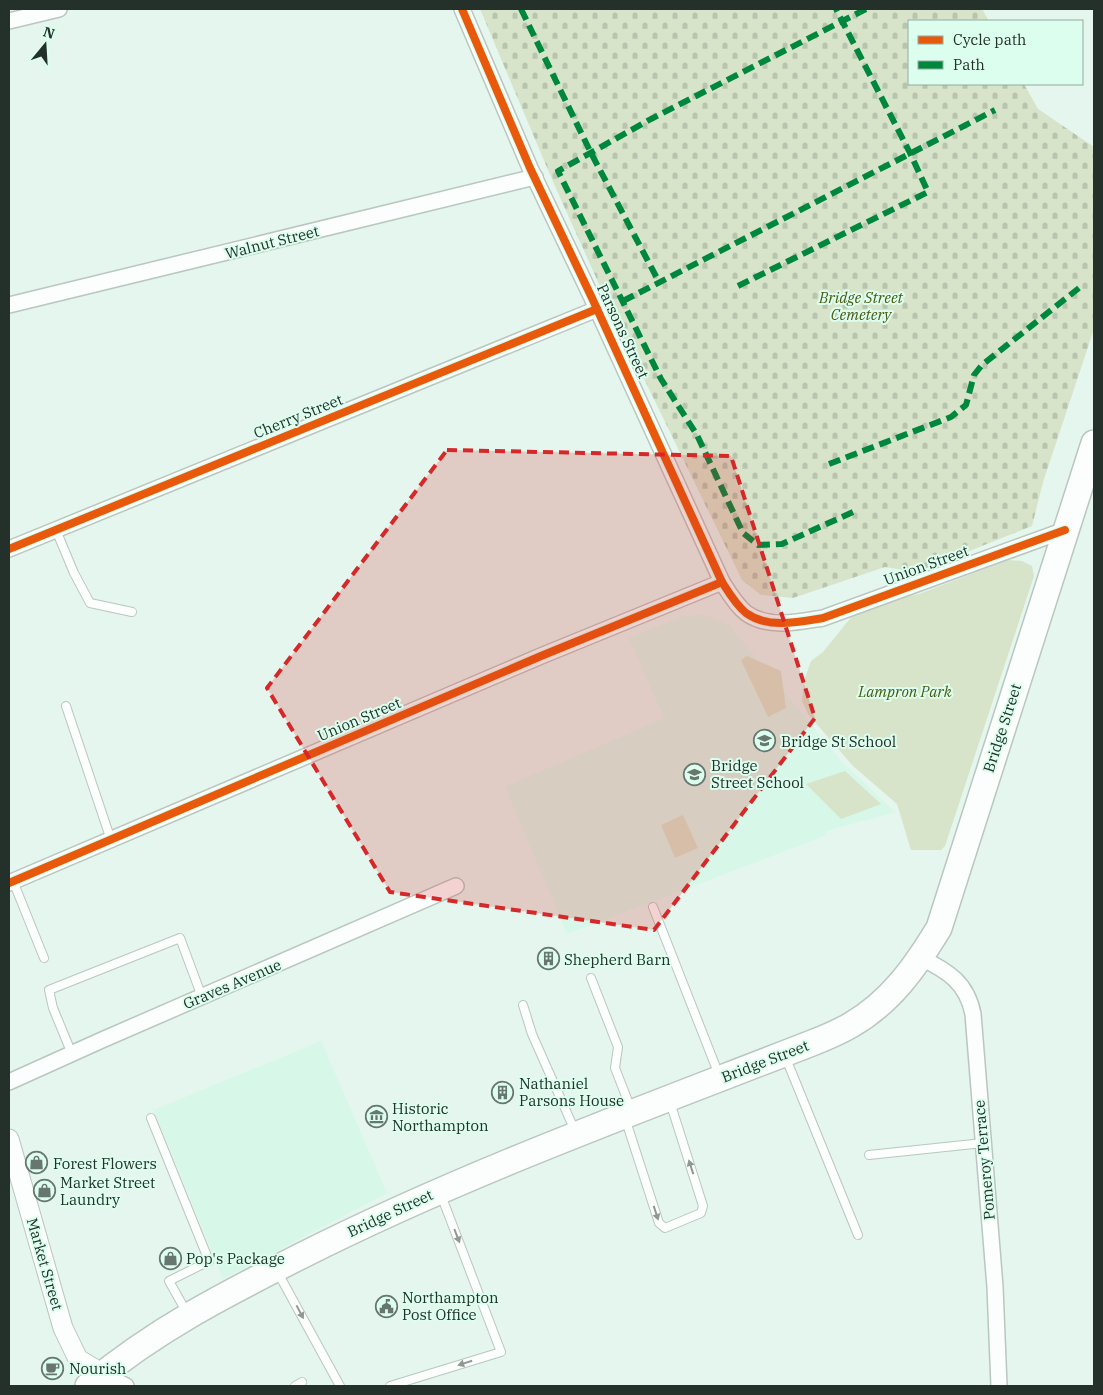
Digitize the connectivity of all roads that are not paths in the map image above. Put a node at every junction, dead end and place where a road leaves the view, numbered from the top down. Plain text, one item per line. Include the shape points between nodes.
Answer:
1 (59, 9) edge
2 (462, 9) edge
3 (9, 21) edge
4 (534, 177) junction
5 (9, 305) edge
6 (597, 309) junction
7 (1094, 443) edge
8 (56, 530) junction
9 (1066, 530) junction
10 (9, 549) edge
11 (722, 582) junction
12 (132, 612) dead end
13 (796, 623) joint
14 (66, 706) dead end
15 (111, 840) junction
16 (11, 882) edge
17 (456, 886) dead end
18 (653, 907) dead end
19 (44, 958) dead end
20 (921, 958) junction
21 (591, 978) dead end
22 (202, 997) junction
23 (523, 1005) dead end
24 (72, 1054) junction
25 (784, 1054) junction
26 (720, 1079) junction
27 (9, 1082) edge
28 (669, 1099) junction
29 (629, 1115) junction
30 (151, 1118) dead end
31 (577, 1135) junction
32 (9, 1139) edge
33 (983, 1144) junction
34 (869, 1155) dead end
35 (439, 1190) junction
36 (858, 1235) dead end
37 (276, 1269) junction
38 (188, 1315) junction
39 (95, 1380) edge
40 (126, 1386) edge
41 (340, 1386) edge
42 (390, 1386) edge
43 (999, 1386) edge

1 - 3 street
2 - 4 street, Parsons Street
4 - 5 street, Walnut Street
4 - 6 street, Parsons Street
6 - 8 street, Cherry Street
6 - 11 street, Parsons Street
7 - 9 highway, Bridge Street via 1084,484
8 - 10 street, Cherry Street
8 - 12 lane via 90,603
9 - 13 street, Union Street via 824,618
9 - 20 highway, Bridge Street via 939,928
11 - 13 street, Parsons Street via 733,600 747,613 772,623
11 - 15 street, Union Street
14 - 15 lane
15 - 16 street, Union Street
16 - 19 lane
17 - 22 street, Graves Avenue
18 - 26 lane
20 - 25 highway, Bridge Street via 894,991 863,1017 839,1032
20 - 33 street, Pomeroy Terrace via 953,976 971,1006
21 - 29 lane via 618,1047 615,1068
22 - 24 street, Graves Avenue
22 - 24 lane via 180,938 49,990
23 - 31 lane via 532,1034
24 - 27 street, Graves Avenue
25 - 26 highway, Bridge Street
25 - 36 lane
26 - 28 highway, Bridge Street
28 - 29 highway, Bridge Street
29 -> 28 lane via 659,1223 665,1228 701,1213 703,1206
29 - 31 highway, Bridge Street
30 - 38 lane via 209,1261 169,1281
31 - 35 highway, Bridge Street
32 - 39 street, Market Street via 63,1328 78,1359
33 - 34 lane
33 - 43 street, Pomeroy Terrace via 995,1287
35 - 37 highway, Bridge Street
35 -> 42 lane via 501,1352
37 - 38 highway, Bridge Street
37 -> 41 lane
38 - 39 highway, Bridge Street via 132,1351
39 - 40 street

